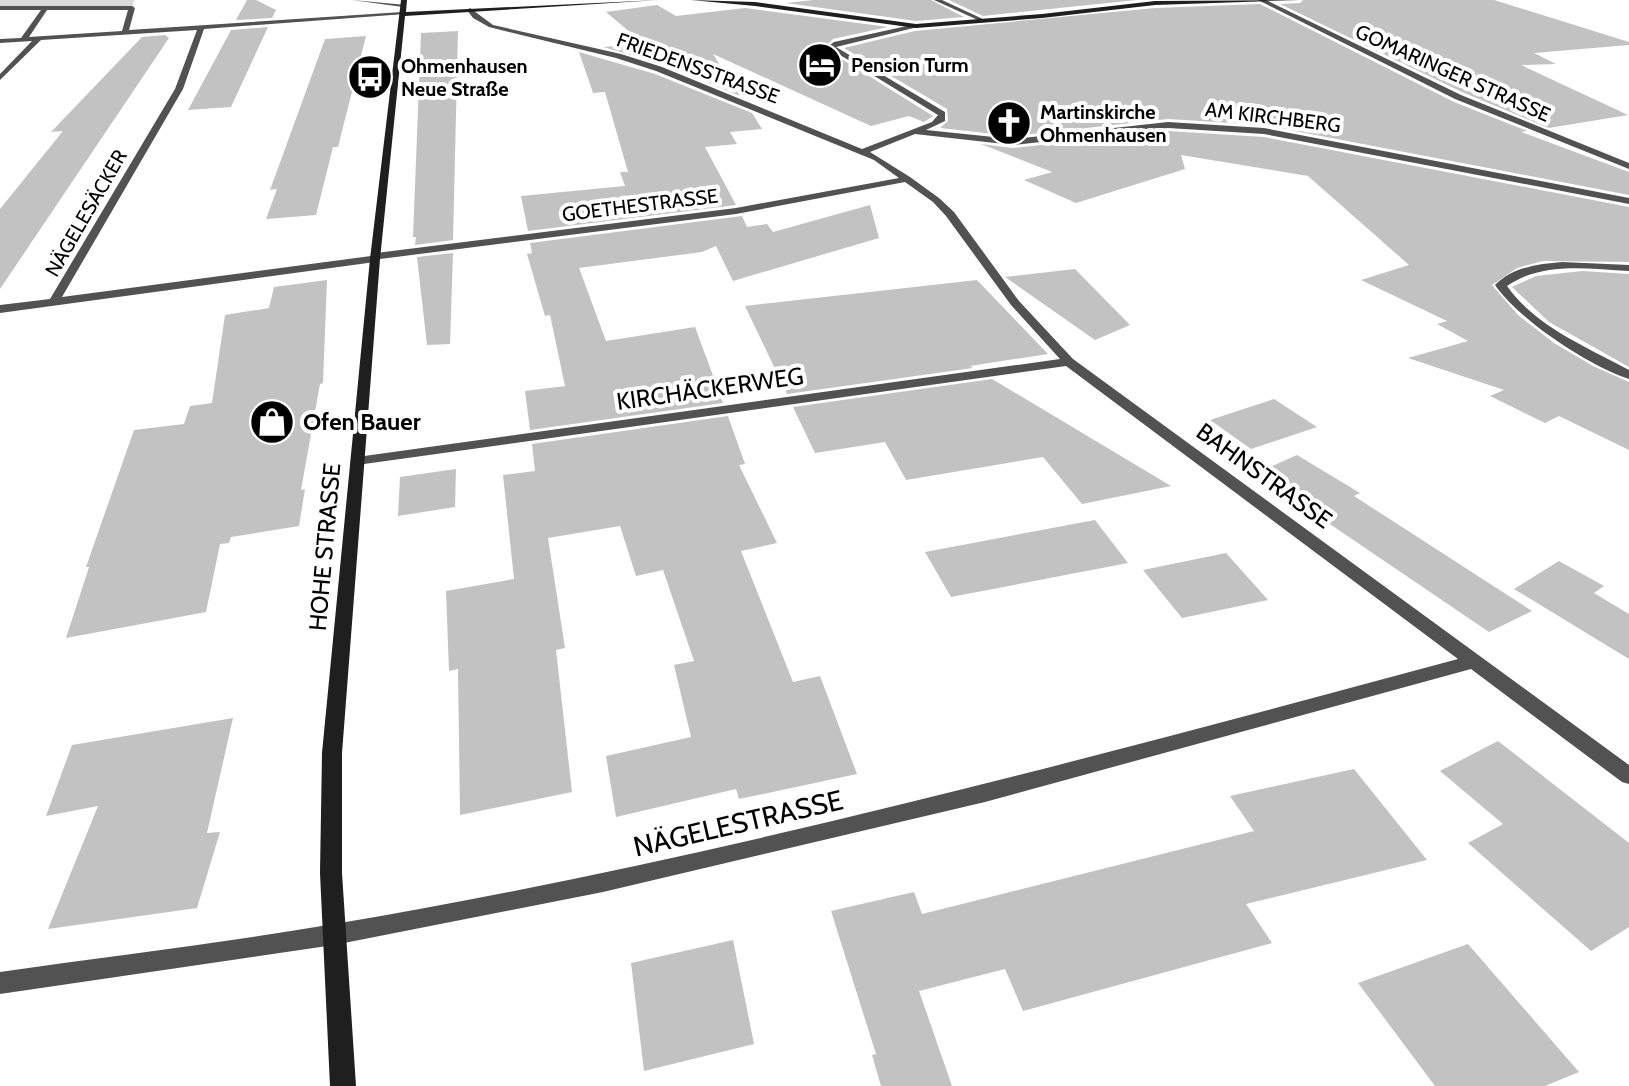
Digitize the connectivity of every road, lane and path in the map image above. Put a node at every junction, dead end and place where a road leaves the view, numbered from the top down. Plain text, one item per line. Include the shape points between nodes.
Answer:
1 (355, 0) edge
2 (656, 0) edge
3 (694, 0) edge
4 (937, 0) edge
5 (1297, 0) edge
6 (1264, 1) edge
7 (756, 2) edge
8 (403, 6) edge
9 (0, 8) edge
10 (45, 9) junction
11 (470, 10) junction
12 (982, 20) junction
13 (916, 26) junction
14 (201, 28) junction
15 (125, 33) junction
16 (38, 39) junction
17 (23, 40) junction
18 (0, 41) edge
19 (0, 78) edge
20 (916, 132) junction
21 (864, 151) junction
22 (1629, 166) edge
23 (907, 179) junction
24 (1629, 201) edge
25 (376, 258) junction
26 (1629, 268) edge
27 (55, 300) junction
28 (0, 309) edge
29 (1069, 362) junction
30 (1629, 375) edge
31 (357, 461) junction
32 (1476, 661) junction
33 (1629, 776) edge
34 (334, 935) junction
35 (0, 983) edge
36 (343, 1086) edge

1 - 8 street
2 - 11 main road
3 - 7 main road
4 - 12 street
5 - 6 main road
6 - 12 main road via 1141,3
6 - 22 street, GOMARINGER STRASSE via 1458,97
7 - 13 main road
8 - 11 main road
8 - 14 street
8 - 25 main road, HOHE STRASSE
9 - 10 street
10 - 15 street via 132,8
10 - 17 street
11 - 21 street, FRIEDENSSTRASSE via 491,26 659,69
12 - 13 main road
13 - 20 street via 831,47 942,114 942,119
14 - 15 street
14 - 27 street, NÄGELESÄCKER via 192,43 188,71
15 - 16 street
16 - 17 street
16 - 19 street
17 - 18 street
20 - 21 street, AM KIRCHBERG
20 - 24 street, AM KIRCHBERG via 1013,142 1168,125 1264,131
21 - 23 street, FRIEDENSSTRASSE
23 - 25 street, GOETHESTRASSE via 736,211
23 - 29 street, BAHNSTRASSE via 950,214 1015,303
25 - 27 street, GOETHESTRASSE
25 - 31 main road, HOHE STRASSE
26 - 30 street via 1532,269 1501,285 1544,326
27 - 28 street, GOETHESTRASSE
29 - 31 street, KIRCHÄCKERWEG
29 - 32 street, BAHNSTRASSE
31 - 34 main road, HOHE STRASSE via 332,753
32 - 33 street, BAHNSTRASSE
32 - 34 street, NÄGELESTRASSE via 985,794 793,840
34 - 35 street, NÄGELESTRASSE
34 - 36 main road, HOHE STRASSE

